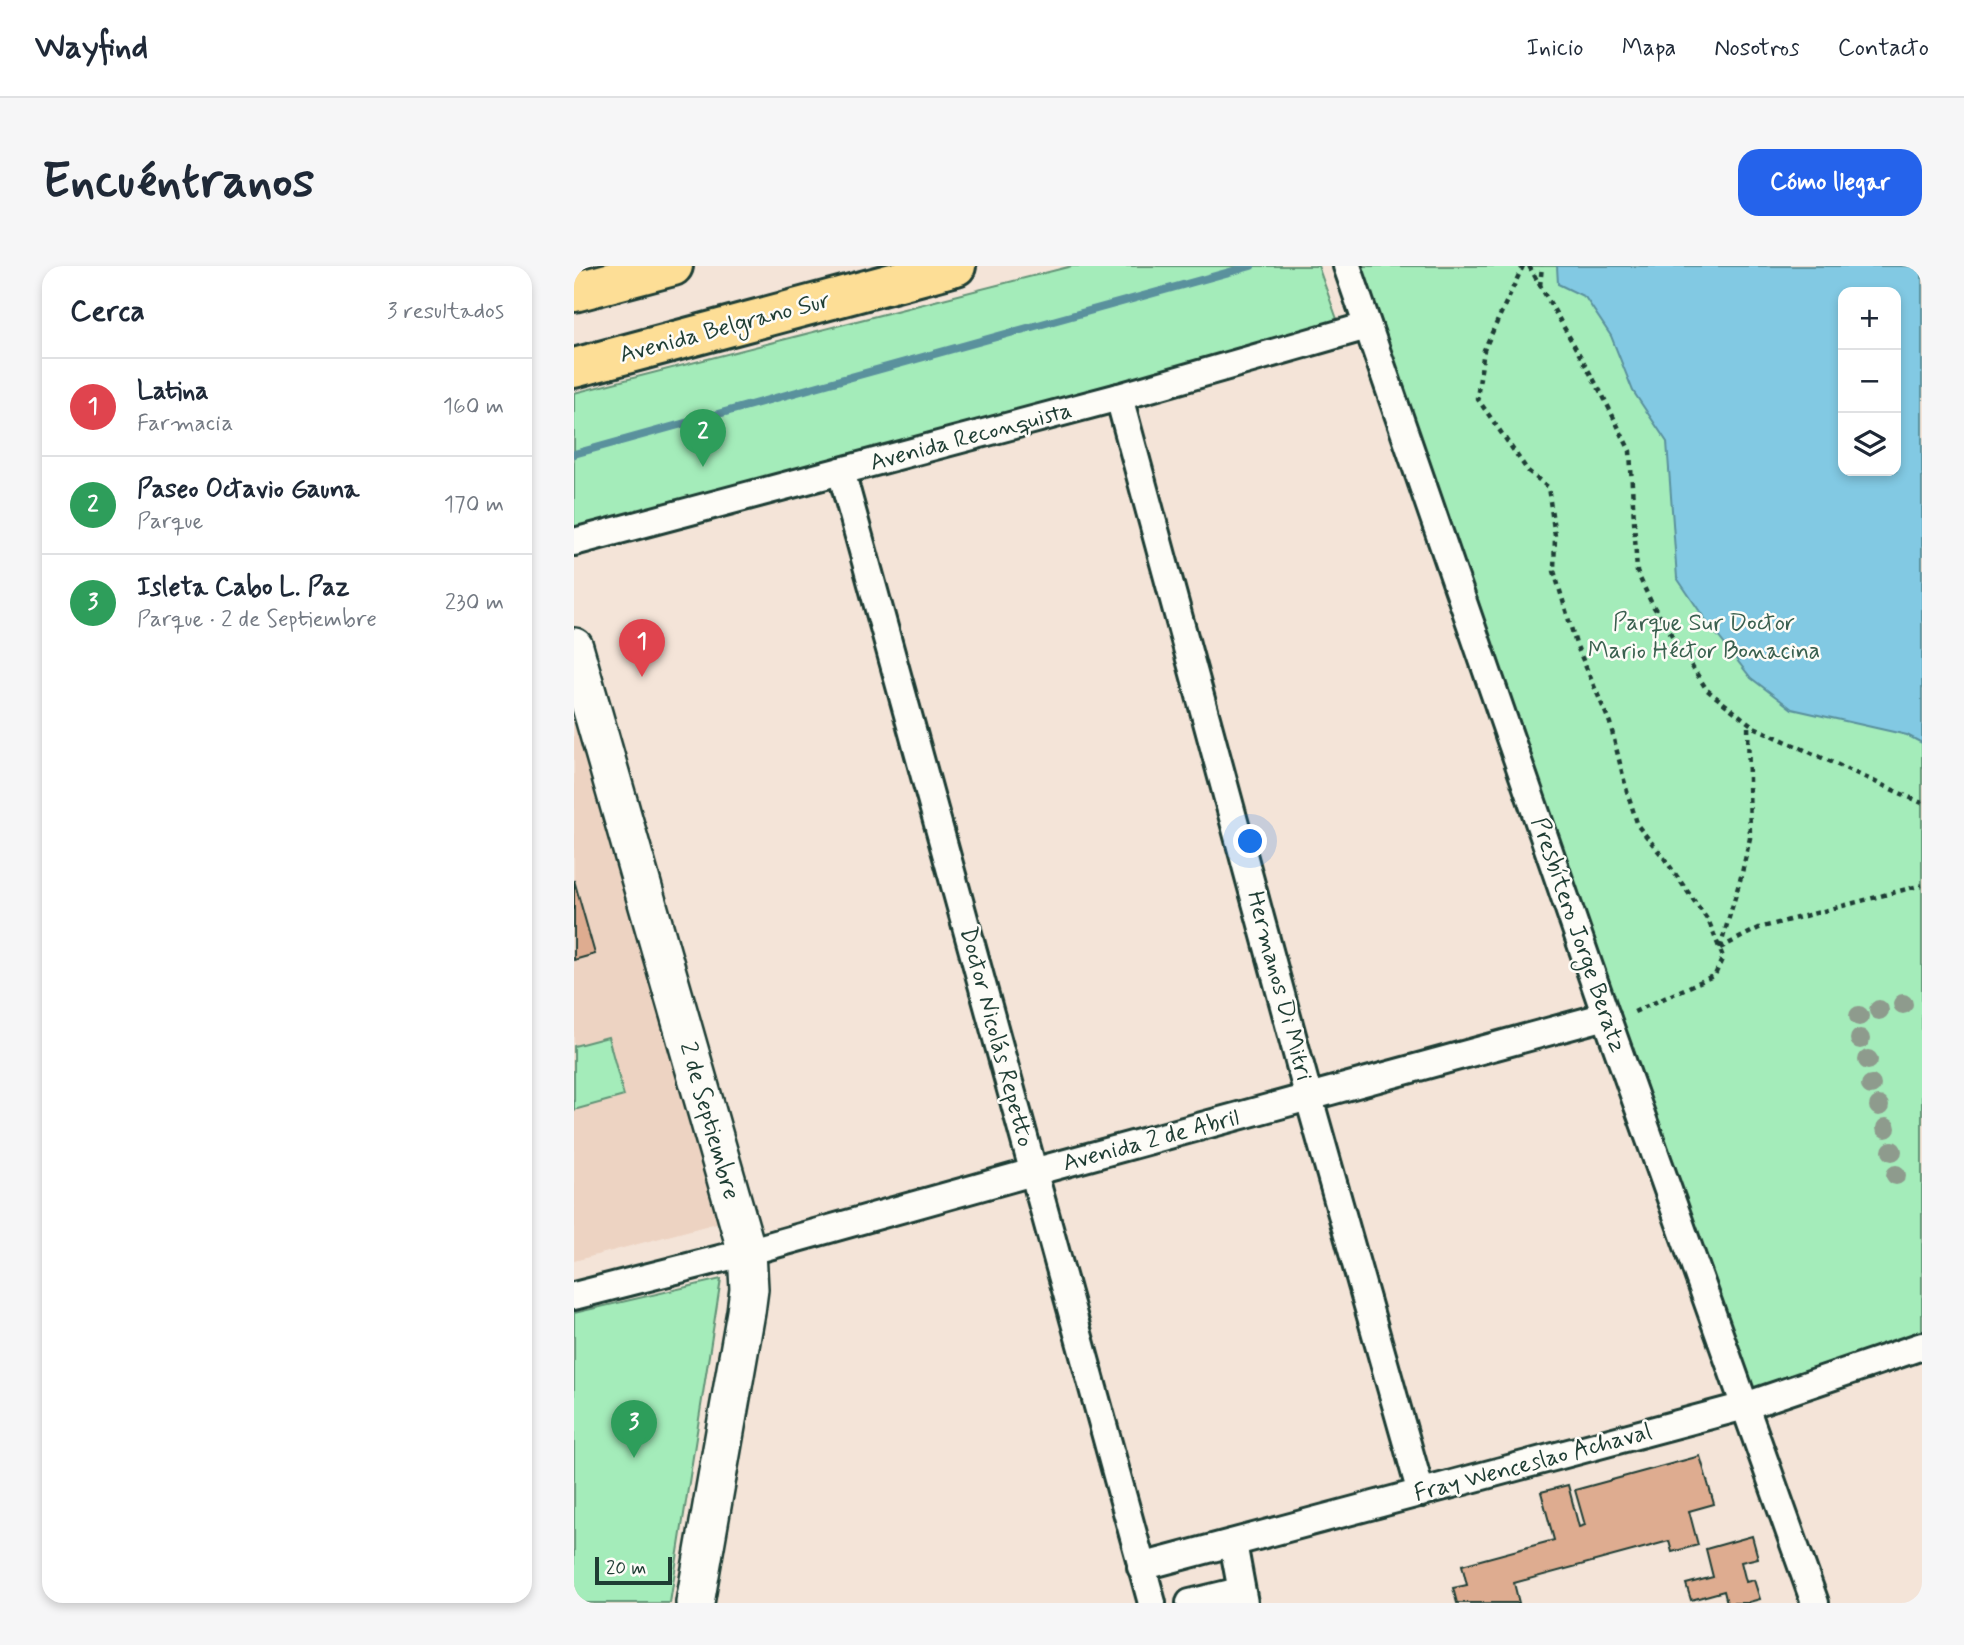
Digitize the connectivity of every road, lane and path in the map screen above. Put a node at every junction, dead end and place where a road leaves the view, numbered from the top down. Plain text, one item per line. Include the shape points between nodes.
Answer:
1 (673, 266) edge
2 (956, 266) edge
3 (1346, 266) edge
4 (1522, 266) edge
5 (1529, 266) edge
6 (1542, 266) edge
7 (1540, 286) junction
8 (574, 292) edge
9 (1367, 327) junction
10 (574, 368) edge
11 (1119, 397) junction
12 (841, 471) junction
13 (574, 542) edge
14 (574, 647) edge
15 (1748, 722) junction
16 (1922, 803) edge
17 (1922, 885) edge
18 (1720, 948) junction
19 (1606, 1016) junction
20 (1309, 1098) junction
21 (1034, 1172) junction
22 (747, 1252) junction
23 (574, 1296) edge
24 (1922, 1346) edge
25 (1745, 1406) junction
26 (1421, 1493) junction
27 (1233, 1543) junction
28 (1141, 1567) junction
29 (1242, 1597) edge
30 (695, 1603) edge
31 (1152, 1603) edge
32 (1191, 1603) edge
33 (1815, 1603) edge

1 - 8 highway
2 - 10 highway, Avenida Belgrano Sur
3 - 9 street, Presbítero Jorge Beratz
4 - 18 path via 1484,350 1477,398 1528,471 1548,486 1554,571 1576,644 1610,723 1638,826 1709,922
5 - 7 path
6 - 7 path
7 - 15 path via 1604,396 1630,451 1637,572 1652,604 1707,690
9 - 11 street, Avenida Reconquista
9 - 19 street, Presbítero Jorge Beratz
11 - 12 street, Avenida Reconquista
11 - 20 street, Hermanos Di Mitri
12 - 13 street, Avenida Reconquista
12 - 21 street, Doctor Nicolás Repetto
14 - 22 main road, 2 de Septiembre
15 - 16 path
15 - 18 path via 1750,838
17 - 18 path via 1759,928
18 - 19 path via 1723,957 1715,975 1631,1013
19 - 20 street, Avenida 2 de Abril
19 - 25 street, Presbítero Jorge Beratz
20 - 21 street, Avenida 2 de Abril
20 - 26 street, Hermanos Di Mitri
21 - 22 street, Avenida 2 de Abril
21 - 28 street, Doctor Nicolás Repetto
22 - 23 street, Avenida 2 de Abril
22 - 30 main road, 2 de Septiembre via 746,1312
24 - 25 street, Fray Wenceslao Achaval
25 - 26 street, Fray Wenceslao Achaval
25 - 33 street, Presbítero Jorge Beratz
26 - 27 street, Fray Wenceslao Achaval
27 - 28 street, Fray Wenceslao Achaval
27 - 29 street
28 - 31 street, Doctor Nicolás Repetto
29 - 32 street

